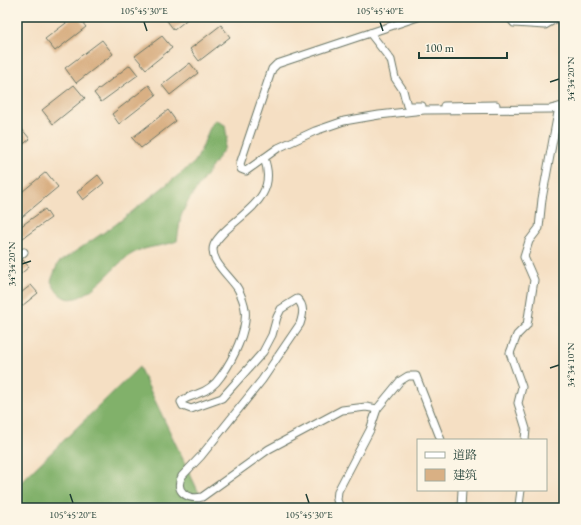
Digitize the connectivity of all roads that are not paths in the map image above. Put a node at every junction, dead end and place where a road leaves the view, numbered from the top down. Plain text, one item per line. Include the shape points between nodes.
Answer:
1 (418, 17) edge
2 (509, 17) edge
3 (560, 17) edge
4 (370, 33) junction
5 (562, 106) edge
6 (264, 158) junction
7 (24, 252) dead end
8 (17, 258) edge
9 (377, 409) junction
10 (441, 439) edge
11 (525, 439) edge
12 (462, 491) edge
13 (521, 491) edge
14 (519, 505) dead end
15 (340, 508) edge
16 (461, 508) edge

1 - 4 street
2 - 3 street via 514,23 545,25
4 - 5 street via 391,60 395,78 403,90 407,106
4 - 6 street via 277,64 272,69 240,168 246,171
5 - 6 street via 474,111 424,110 379,114 344,121 315,131 278,148
5 - 11 street via 542,199 539,228 529,241 524,257 534,280 527,325 517,335 510,353 522,387 518,403 526,429
6 - 9 street via 269,175 262,195 250,210 216,240 213,249 214,258 238,288 243,301 245,310 242,335 220,378 206,391 184,398 181,402 183,406 191,409 222,398 263,352 272,335 278,313 288,303 297,299 303,316 262,380 182,476 180,488 189,497 202,497 269,449 342,410 366,407
7 - 8 street
9 - 10 street via 400,381 408,376 416,376
9 - 15 street via 370,430 338,490 337,500
12 - 16 street
13 - 14 street

